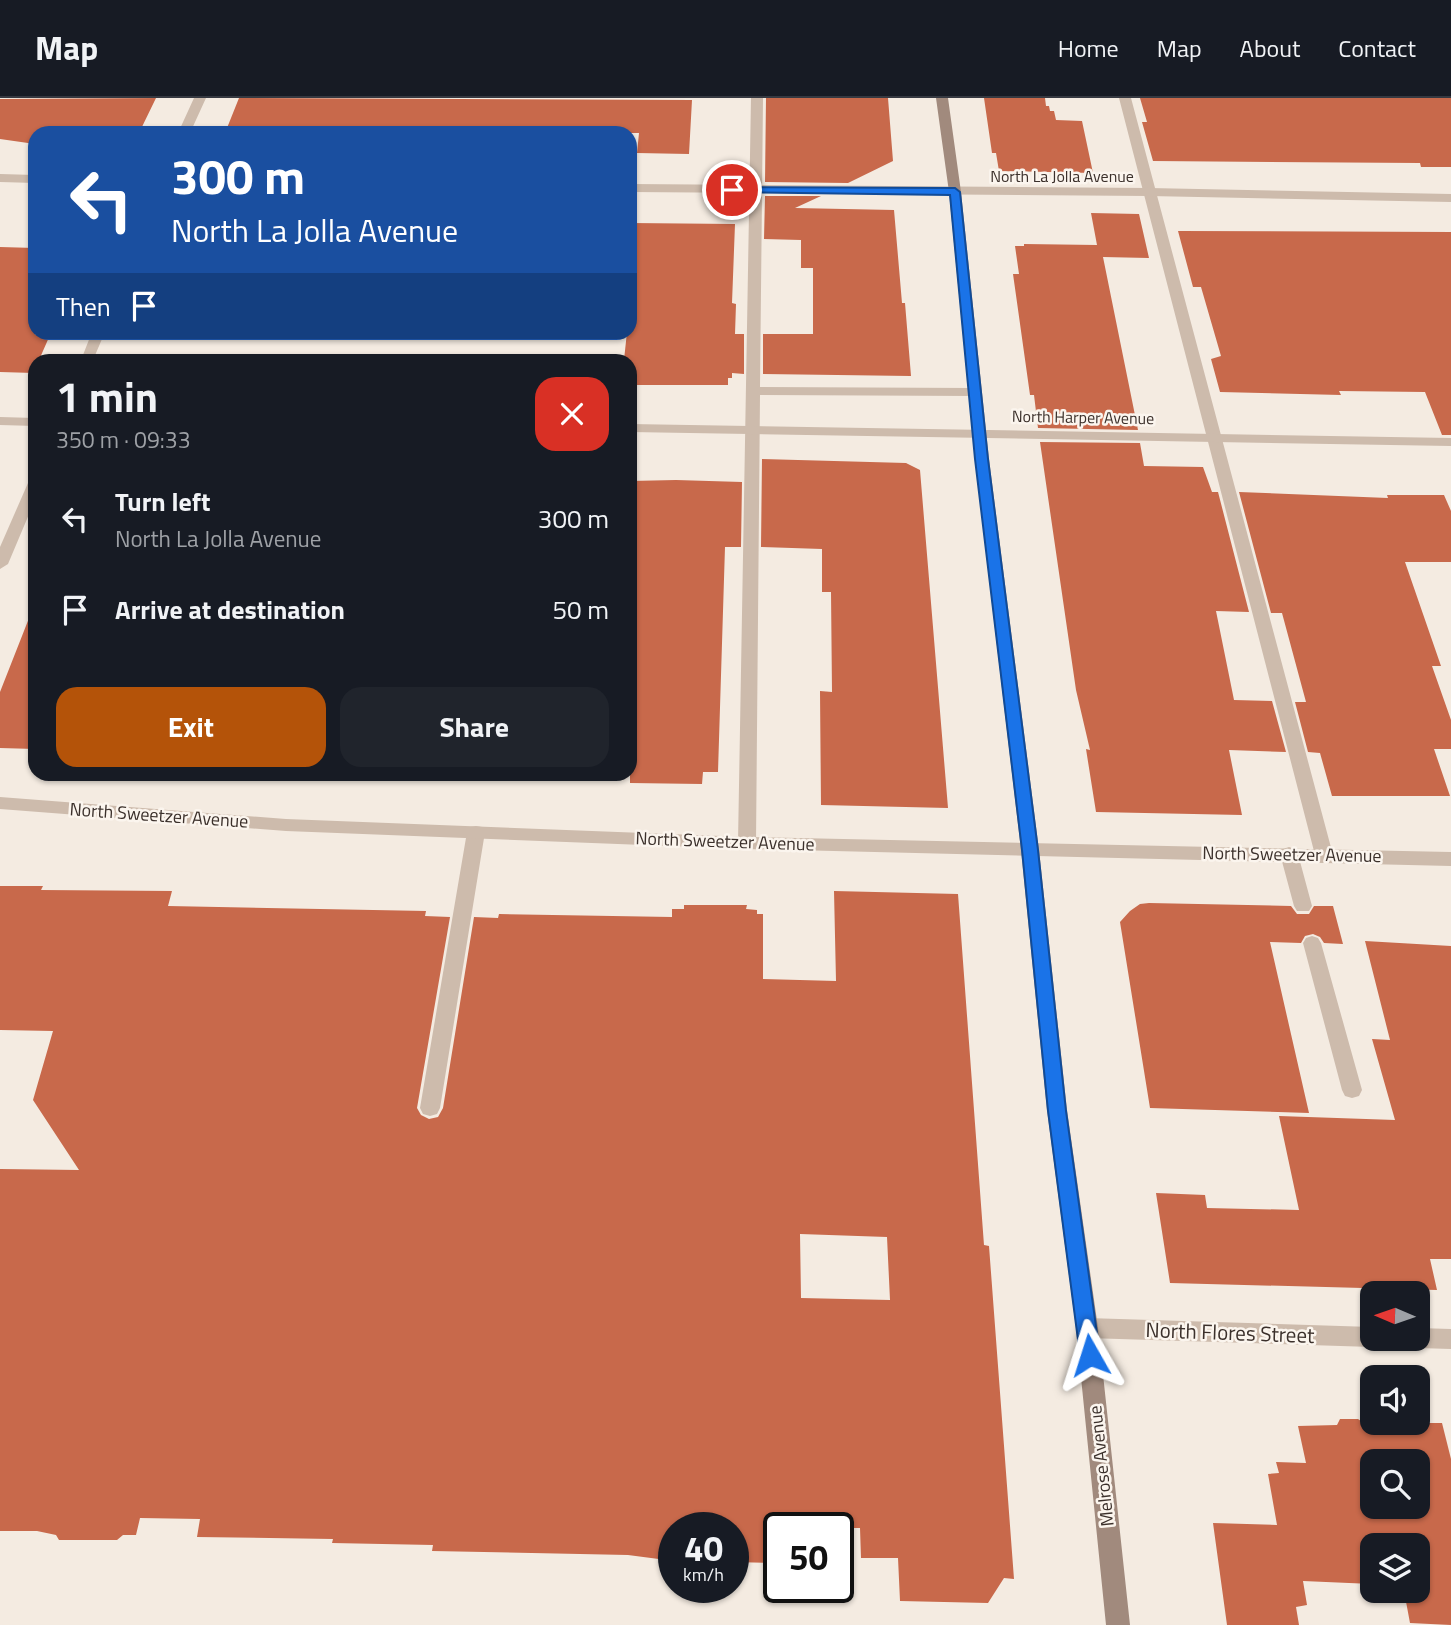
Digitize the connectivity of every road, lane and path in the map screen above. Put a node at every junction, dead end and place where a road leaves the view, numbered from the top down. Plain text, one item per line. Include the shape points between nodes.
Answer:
1 (200, 98) edge
2 (757, 98) edge
3 (942, 98) edge
4 (1125, 98) edge
5 (187, 126) edge
6 (0, 178) edge
7 (28, 179) edge
8 (637, 188) edge
9 (757, 191) junction
10 (955, 192) junction
11 (1149, 192) junction
12 (1451, 198) edge
13 (753, 391) junction
14 (974, 392) junction
15 (0, 421) edge
16 (28, 422) edge
17 (637, 428) edge
18 (752, 429) junction
19 (979, 433) junction
20 (1214, 436) junction
21 (1451, 442) edge
22 (28, 499) edge
23 (0, 564) edge
24 (0, 803) edge
25 (476, 832) junction
26 (747, 843) junction
27 (1030, 850) junction
28 (1289, 854) junction
29 (1324, 855) junction
30 (1451, 859) edge
31 (1303, 906) dead end
32 (1312, 943) dead end
33 (1352, 1090) dead end
34 (430, 1108) dead end
35 (1087, 1328) junction
36 (1360, 1337) edge
37 (1430, 1338) edge
38 (1451, 1339) edge
39 (1118, 1625) edge

1 - 5 street
2 - 9 street
3 - 10 main road, Melrose Avenue
4 - 11 street
6 - 7 street
8 - 9 street, North La Jolla Avenue
9 - 10 street, North La Jolla Avenue
9 - 13 street
10 - 11 street, North La Jolla Avenue
10 - 14 main road, Melrose Avenue
11 - 12 street, North La Jolla Avenue
11 - 20 street
13 - 14 street
13 - 18 street
14 - 19 main road, Melrose Avenue
15 - 16 street
17 - 18 street, North Harper Avenue
18 - 19 street, North Harper Avenue
18 - 26 street
19 - 20 street, North Harper Avenue
19 - 27 main road, Melrose Avenue
20 - 21 street, North Harper Avenue
20 - 29 street
22 - 23 street
24 - 25 street, North Sweetzer Avenue via 286,825
25 - 26 street, North Sweetzer Avenue
25 - 34 street
26 - 27 street, North Sweetzer Avenue
27 - 28 street, North Sweetzer Avenue
27 - 35 main road, Melrose Avenue via 1057,1111
28 - 29 street, North Sweetzer Avenue
28 - 31 street
29 - 30 street, North Sweetzer Avenue
32 - 33 street
35 - 36 street, North Flores Street
35 - 39 main road, Melrose Avenue
37 - 38 street

